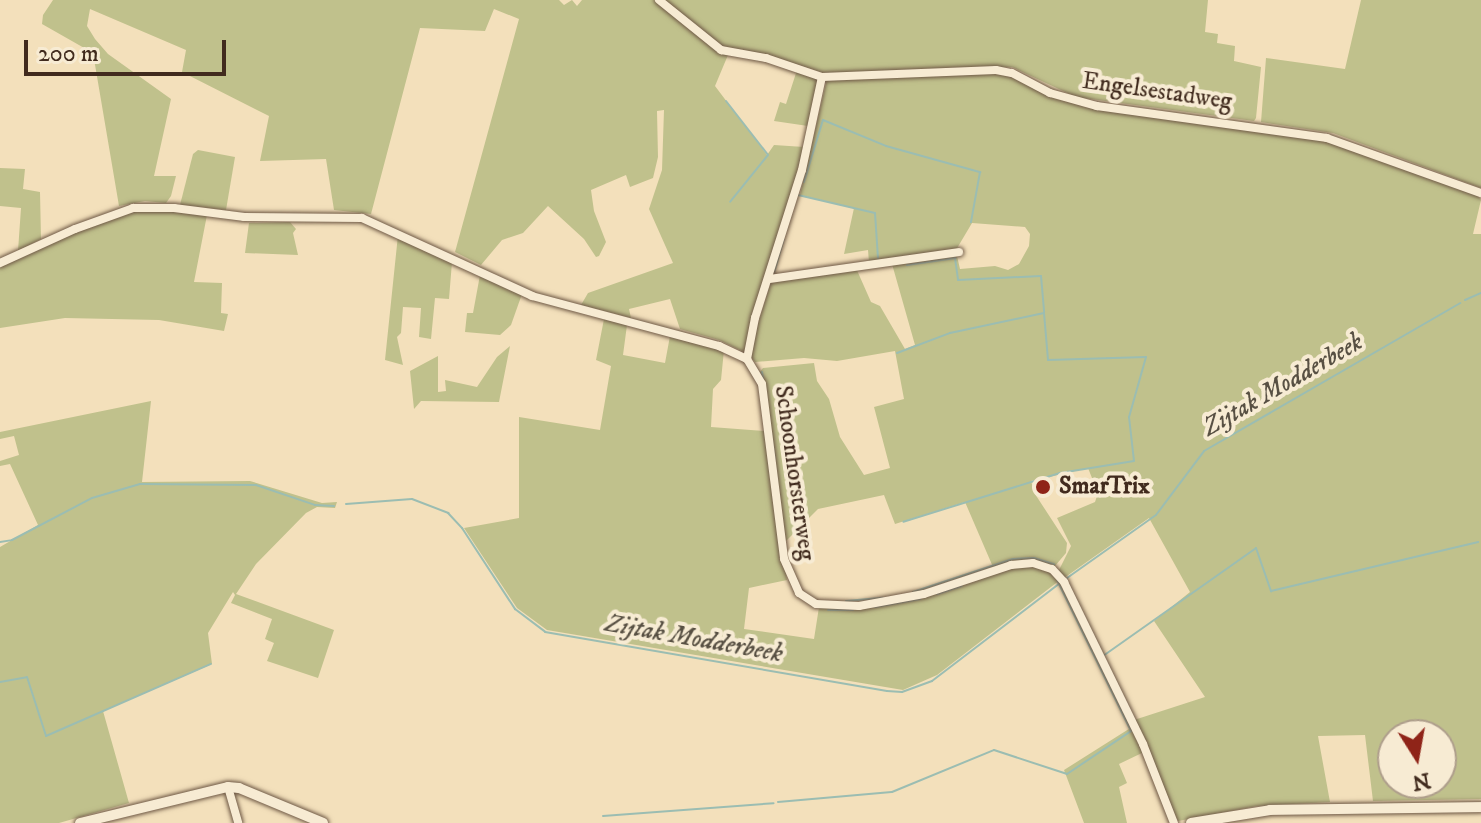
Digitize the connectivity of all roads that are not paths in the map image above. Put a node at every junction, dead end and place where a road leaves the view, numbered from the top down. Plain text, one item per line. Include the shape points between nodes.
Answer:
1 (659, 0) edge
2 (822, 77) junction
3 (1481, 193) edge
4 (959, 252) dead end
5 (0, 263) edge
6 (770, 279) junction
7 (747, 359) junction
8 (228, 787) junction
9 (1481, 807) edge
10 (80, 823) edge
11 (238, 823) edge
12 (323, 823) edge
13 (1174, 823) edge
14 (1191, 823) edge

1 - 2 street, Engelsestadweg via 721,50
2 - 3 street, Engelsestadweg via 996,70 1083,103 1327,138
2 - 6 street
4 - 6 street
5 - 7 street, Schoonhorsterweg via 133,208 244,217 362,218 532,296 719,346
6 - 7 street
7 - 13 street, Schoonhorsterweg via 762,384 784,559 799,593 816,604 859,606 924,594 1011,565 1033,563 1052,569 1064,582 1143,744
8 - 10 street
8 - 11 street
8 - 12 street
9 - 14 street via 1270,810

